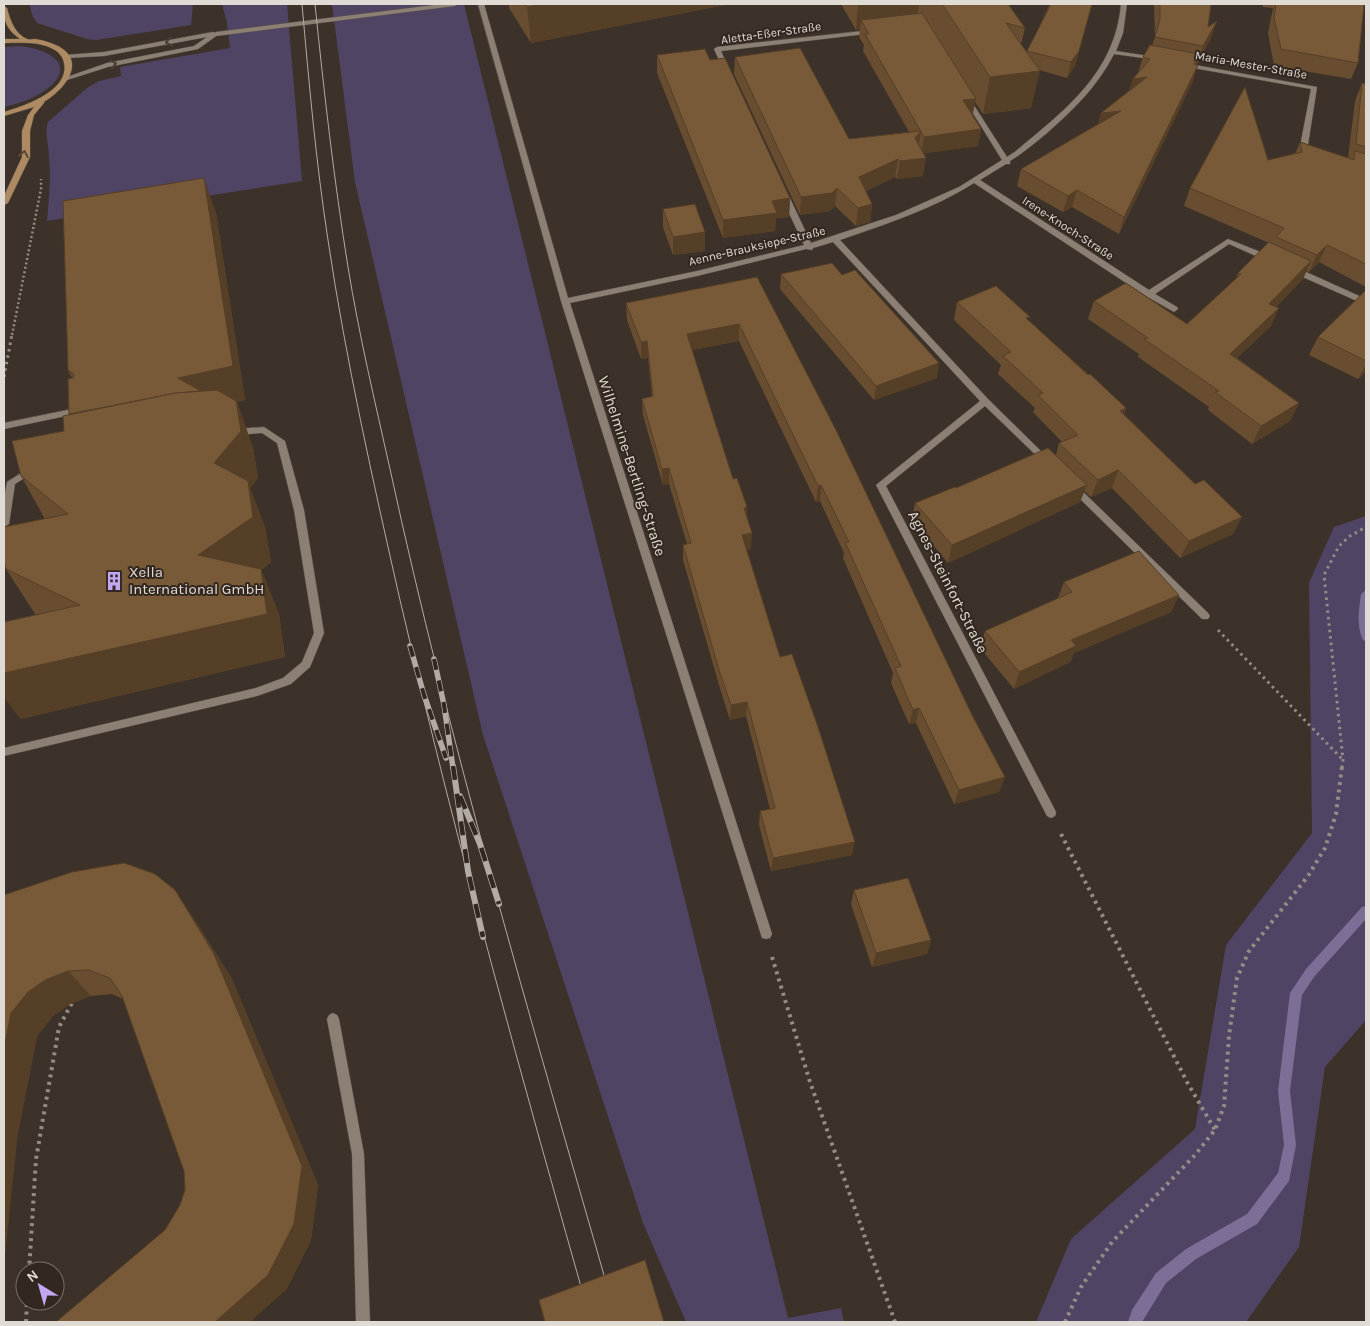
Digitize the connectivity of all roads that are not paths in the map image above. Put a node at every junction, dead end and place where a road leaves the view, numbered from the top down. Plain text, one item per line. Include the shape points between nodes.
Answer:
1 (455, 4) edge
2 (481, 4) edge
3 (1124, 4) edge
4 (4, 8) edge
5 (883, 30) edge
6 (216, 34) junction
7 (27, 40) junction
8 (4, 41) edge
9 (1112, 52) junction
10 (67, 56) junction
11 (1161, 60) edge
12 (1180, 64) edge
13 (730, 76) edge
14 (67, 78) junction
15 (965, 94) edge
16 (43, 100) junction
17 (4, 114) edge
18 (1312, 155) edge
19 (1007, 162) junction
20 (976, 181) junction
21 (780, 185) edge
22 (4, 198) edge
23 (835, 240) junction
24 (809, 248) junction
25 (1149, 294) junction
26 (565, 301) junction
27 (1366, 302) edge
28 (1174, 309) dead end
29 (985, 401) junction
30 (85, 409) edge
31 (4, 426) edge
32 (225, 433) edge
33 (38, 467) edge
34 (1056, 470) edge
35 (20, 476) junction
36 (1063, 477) edge
37 (4, 478) edge
38 (4, 524) edge
39 (1204, 616) road end
40 (4, 752) edge
41 (1051, 813) road end
42 (766, 934) road end
43 (333, 1019) dead end
44 (363, 1322) edge

1 - 6 street
2 - 26 street, Wilhelmine-Bertling-Straße
3 - 9 street, Aenne-Brauksiepe-Straße
4 - 7 main road via 7,24 14,34
5 - 13 street, Aletta-Eßer-Straße via 717,49
6 -> 10 street via 104,54
14 -> 6 street via 107,65 196,48
7 - 8 main road
7 - 10 main road via 47,44
9 - 11 street
9 - 19 street, Aenne-Brauksiepe-Straße via 1088,92 1052,127
10 - 14 main road via 70,64
12 - 18 street, Maria-Mester-Straße via 1315,88 1303,152
14 - 16 main road via 56,92
15 - 19 street
16 - 17 main road
22 -> 16 main road via 26,157 26,132 31,114
19 - 20 street, Aenne-Brauksiepe-Straße
20 - 23 street, Aenne-Brauksiepe-Straße via 905,214
20 - 25 street, Irene-Knoch-Straße
21 - 24 street
23 - 24 street, Aenne-Brauksiepe-Straße
23 - 29 street
24 - 26 street, Aenne-Brauksiepe-Straße
25 - 27 street via 1228,241
25 - 28 street, Irene-Knoch-Straße
26 - 42 street, Wilhelmine-Bertling-Straße
29 - 34 street
29 - 41 street, Agnes-Steinfort-Straße via 881,485
30 - 31 street
32 - 40 street via 264,430 281,441 299,510 319,633 306,664 287,681 257,692
33 - 35 street
35 - 37 street
35 - 38 street via 11,482
36 - 39 street
43 - 44 street via 358,1154

